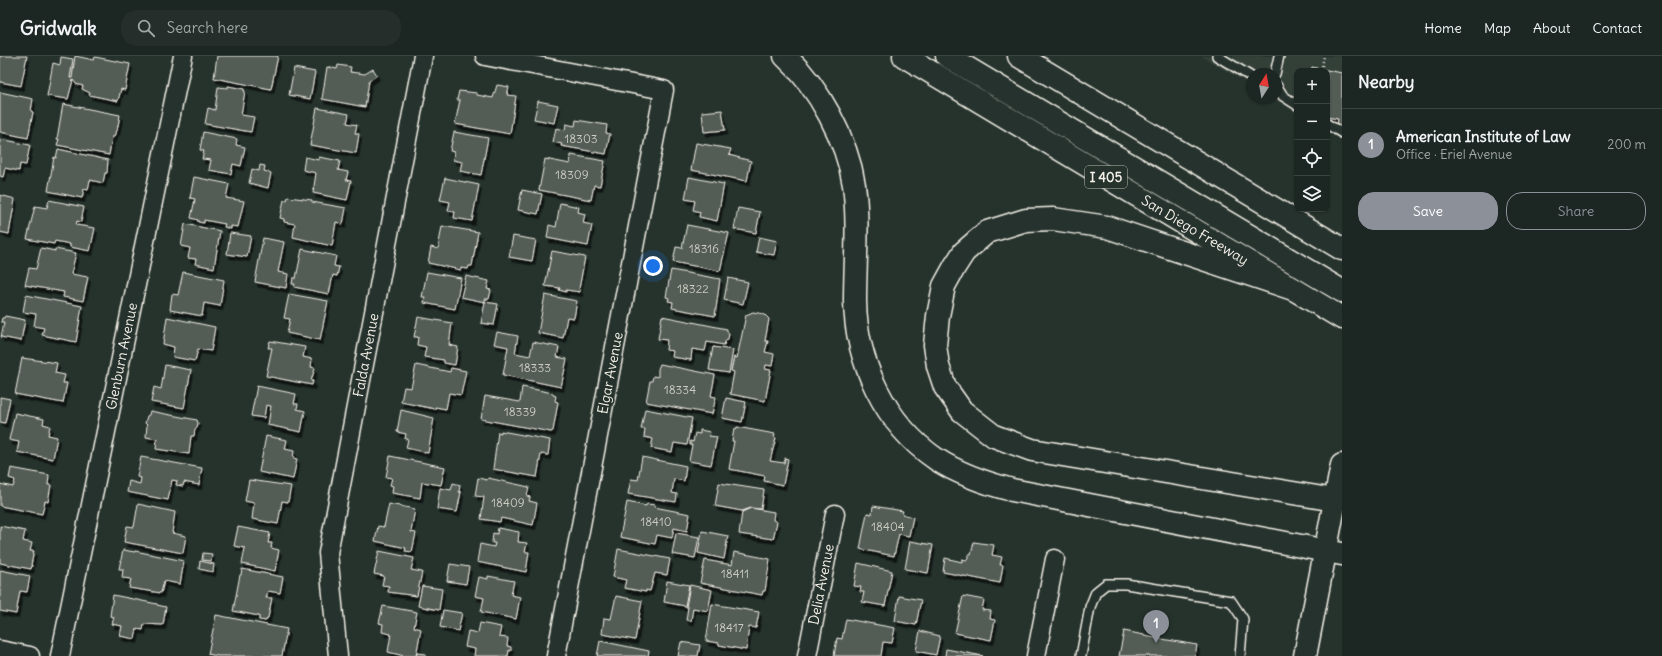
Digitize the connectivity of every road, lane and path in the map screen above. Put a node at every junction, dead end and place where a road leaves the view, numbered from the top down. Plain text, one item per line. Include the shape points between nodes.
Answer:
1 (183, 56) edge
2 (423, 56) edge
3 (485, 56) edge
4 (785, 56) edge
5 (904, 56) edge
6 (947, 56) edge
7 (976, 56) edge
8 (1019, 56) edge
9 (1217, 56) edge
10 (1279, 56) edge
11 (1324, 56) edge
12 (1322, 66) dead end
13 (1276, 68) edge
14 (1246, 74) edge
15 (1282, 94) edge
16 (1295, 104) edge
17 (1330, 126) edge
18 (1342, 132) edge
19 (1342, 249) edge
20 (1314, 266) junction
21 (1342, 274) edge
22 (1342, 291) edge
23 (1301, 293) junction
24 (1342, 318) edge
25 (1342, 465) edge
26 (1335, 500) junction
27 (835, 514) dead end
28 (1334, 552) edge
29 (1055, 559) dead end
30 (0, 650) edge
31 (30, 656) edge
32 (60, 656) edge
33 (338, 656) edge
34 (556, 656) edge
35 (807, 656) edge
36 (1036, 656) edge
37 (1082, 656) edge
38 (1240, 656) edge
39 (1305, 656) edge

1 - 32 street, Glenburn Avenue
2 - 33 street, Falda Avenue via 328,554
3 - 34 street, Elgar Avenue via 664,90
4 - 28 main road via 823,104 847,159 854,185 857,328 871,378 881,398 913,440 936,459 985,483
5 - 23 main road, San Diego Freeway / I 405
6 - 20 main road
7 - 20 main road
8 - 19 main road
9 - 14 lane
10 - 13 lane
11 - 12 path
15 - 16 lane
17 - 18 lane
20 - 21 main road
20 - 22 main road
23 - 24 main road, San Diego Freeway / I 405
23 - 26 main road via 1107,227 1053,219 1026,220 988,232 964,252 955,266 944,286 938,316 935,345 938,366 945,387 962,411 994,436 1032,450
25 - 26 main road
26 - 28 main road
27 - 35 street, Delia Avenue
28 - 39 main road
29 - 36 street
30 - 31 street
37 - 38 lane via 1090,607 1096,592 1106,584 1126,584 1231,601 1242,619

